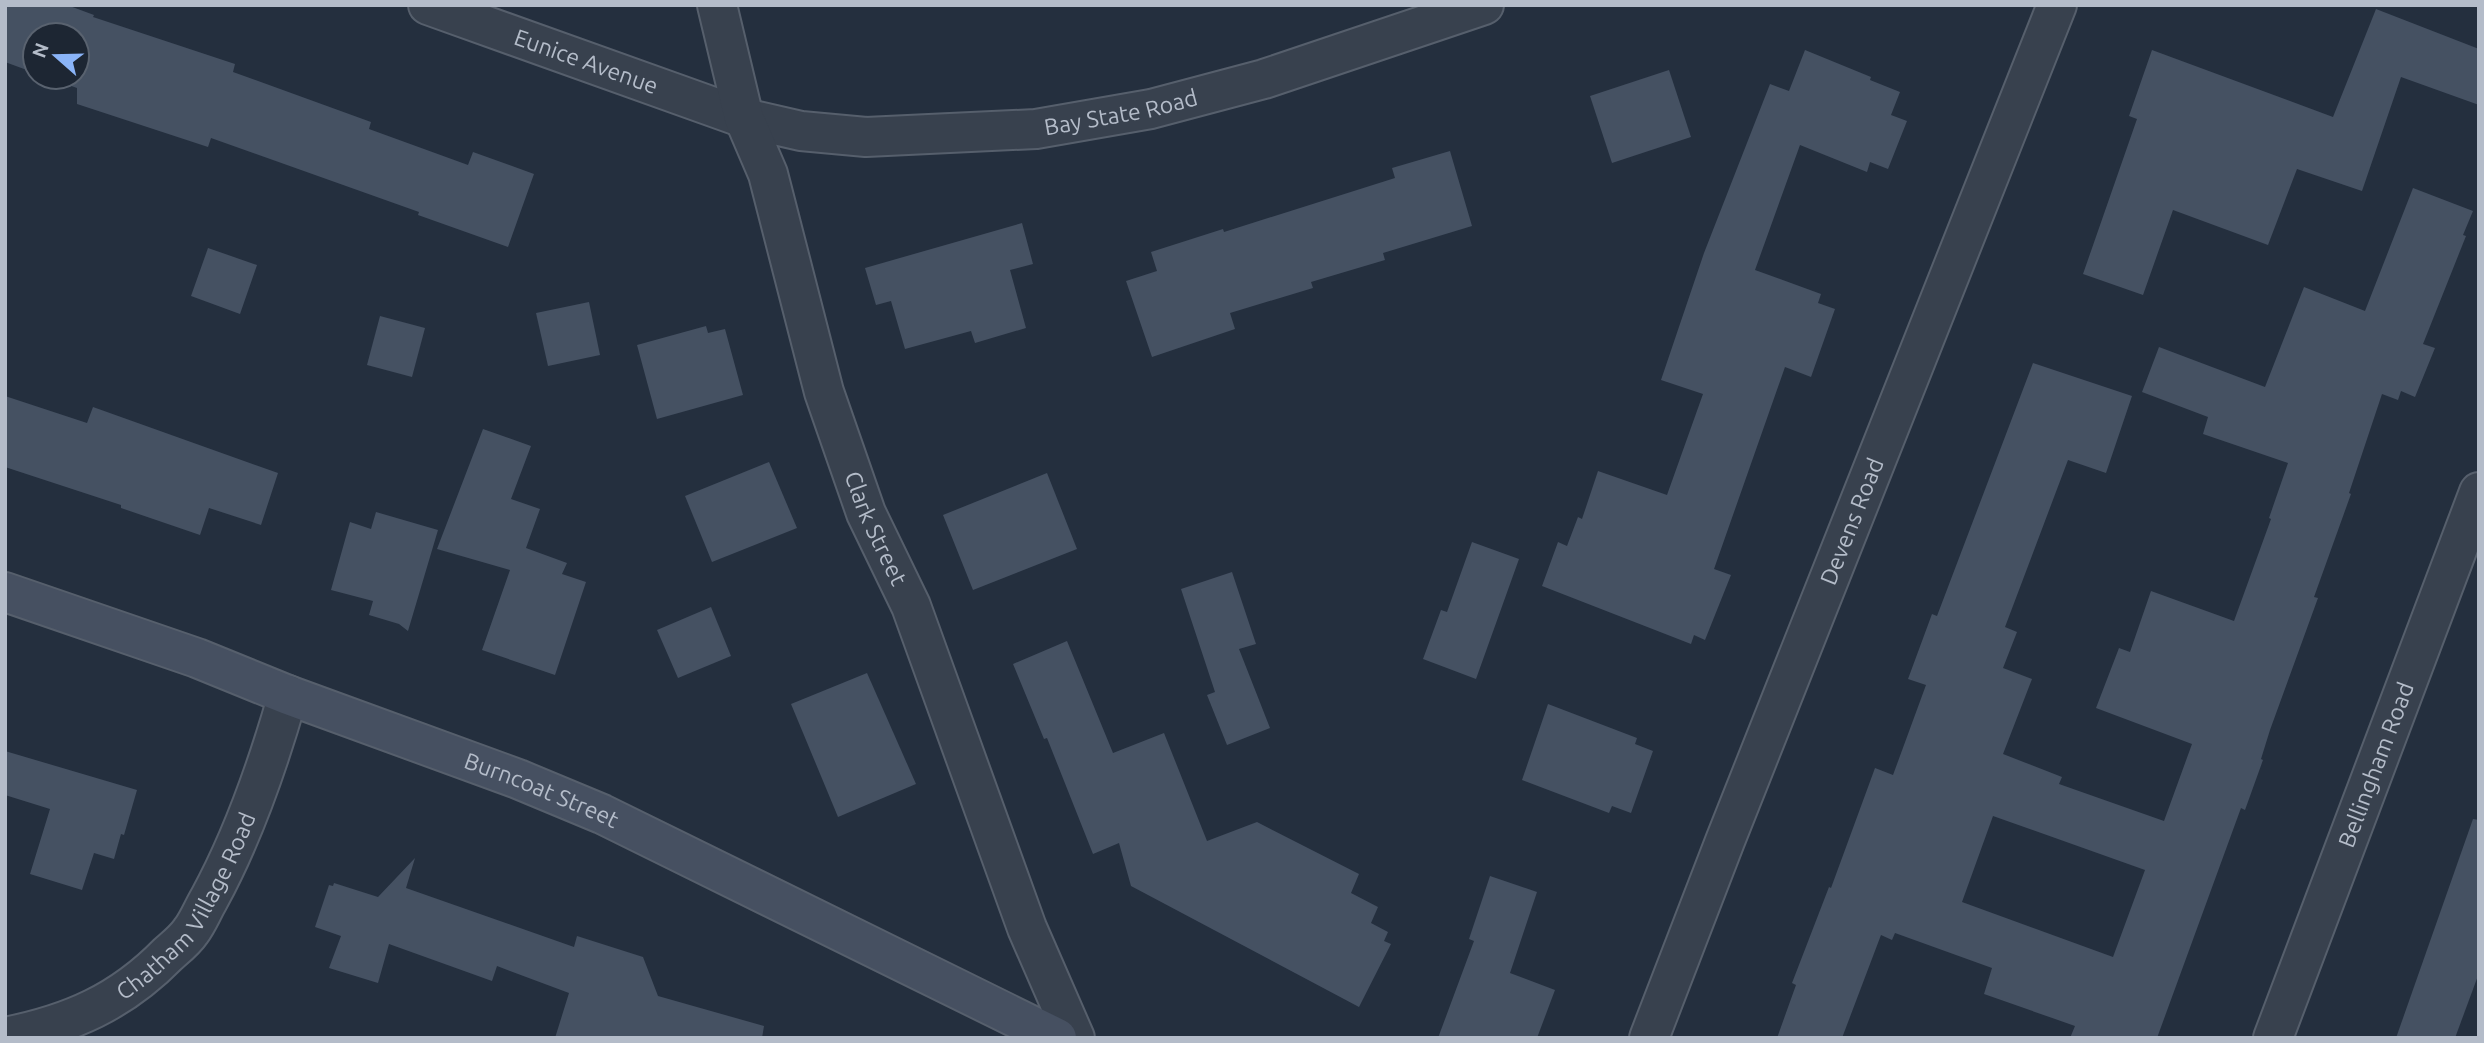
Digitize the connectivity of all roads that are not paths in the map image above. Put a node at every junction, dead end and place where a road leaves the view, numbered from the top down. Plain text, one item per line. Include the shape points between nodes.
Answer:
1 (428, 5) edge
2 (717, 5) edge
3 (1484, 5) edge
4 (2057, 5) edge
5 (744, 118) junction
6 (2479, 492) edge
7 (5, 593) edge
8 (288, 695) junction
9 (5, 1037) edge
10 (1057, 1038) edge
11 (1075, 1038) edge
12 (1649, 1038) edge
13 (2273, 1038) edge

1 - 5 street, Eunice Avenue
2 - 5 street, Clark Street
3 - 5 street, Bay State Road via 1251,82 1151,109 1036,129 866,137 801,131
4 - 12 street, Devens Road
5 - 11 street, Clark Street via 768,174 824,392 866,513 911,606 1027,928
6 - 13 street, Bellingham Road
7 - 8 main road, Burncoat Street via 197,658
8 - 9 street, Chatham Village Road via 249,810 223,873 191,931 145,978 103,1005 46,1029
8 - 10 main road, Burncoat Street via 602,814

